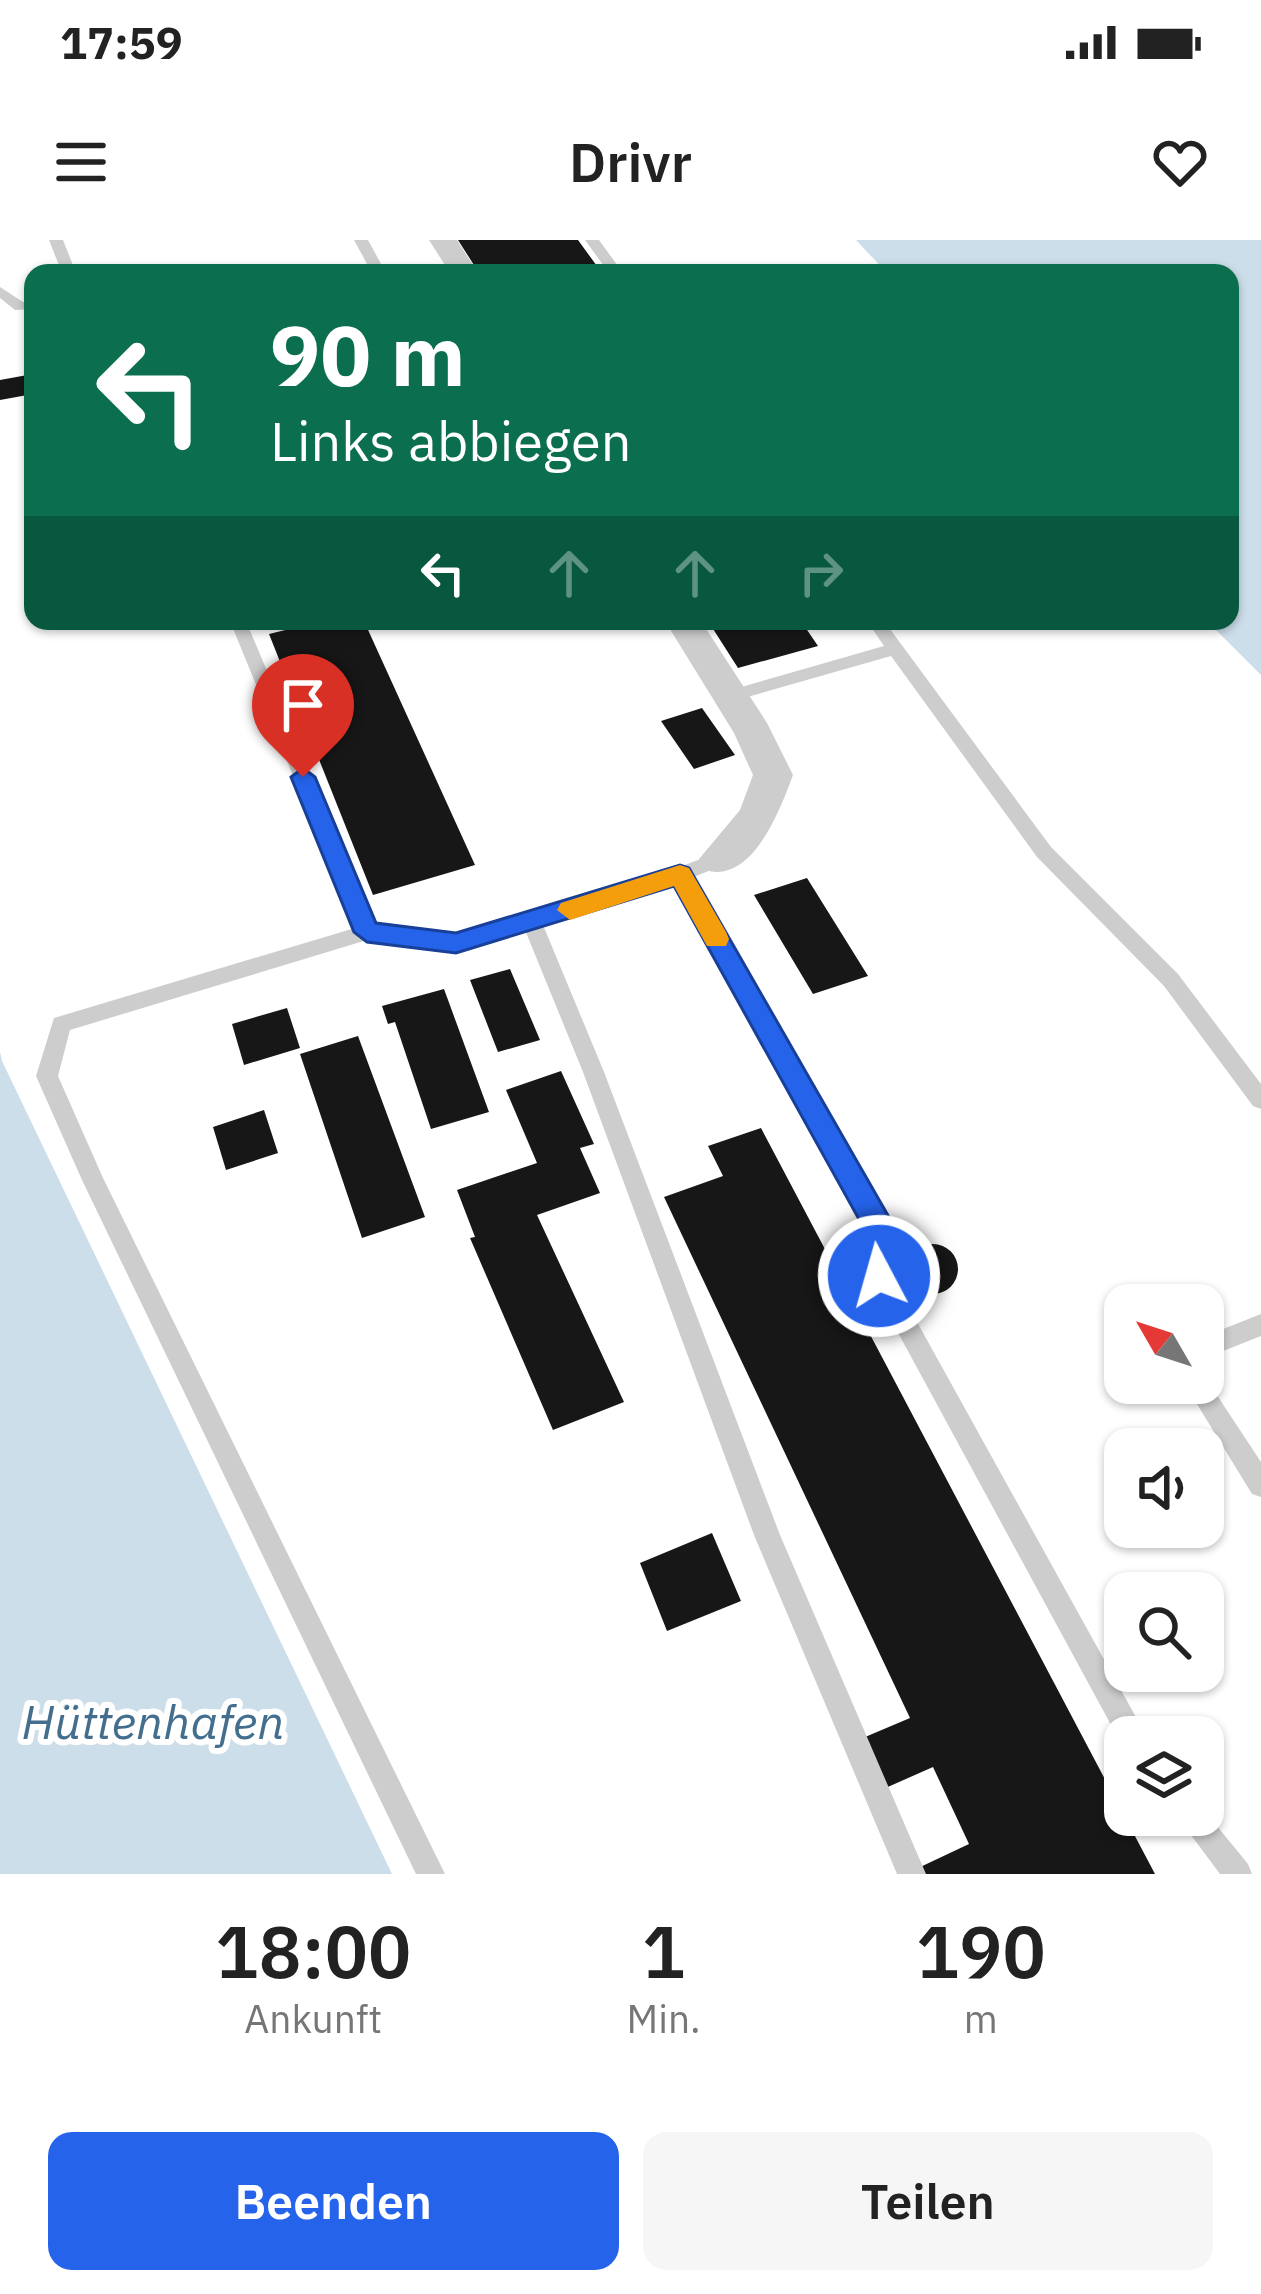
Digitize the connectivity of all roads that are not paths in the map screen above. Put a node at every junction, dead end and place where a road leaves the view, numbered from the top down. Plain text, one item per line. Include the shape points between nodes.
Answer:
1 (242, 630) edge
2 (689, 630) edge
3 (882, 630) edge
4 (896, 649) junction
5 (730, 696) junction
6 (719, 859) joint
7 (680, 875) junction
8 (531, 921) junction
9 (367, 932) junction
10 (1261, 1100) edge
11 (1261, 1325) edge
12 (1224, 1340) edge
13 (1211, 1404) edge
14 (1261, 1484) edge
15 (1121, 1716) edge
16 (1207, 1836) edge
17 (431, 1874) edge
18 (912, 1874) edge
19 (1238, 1874) edge

1 - 9 lane
2 - 5 street
3 - 4 lane
4 - 5 lane
4 - 10 lane via 1044,852 1171,980
5 - 6 street via 773,776 758,817
6 - 7 lane
7 - 8 lane
7 - 15 lane via 879,1228 879,1276
8 - 9 lane via 456,943
8 - 18 lane via 575,1018 808,1637
9 - 17 lane via 61,1024 47,1076
11 - 12 lane
13 - 14 lane
16 - 19 lane

